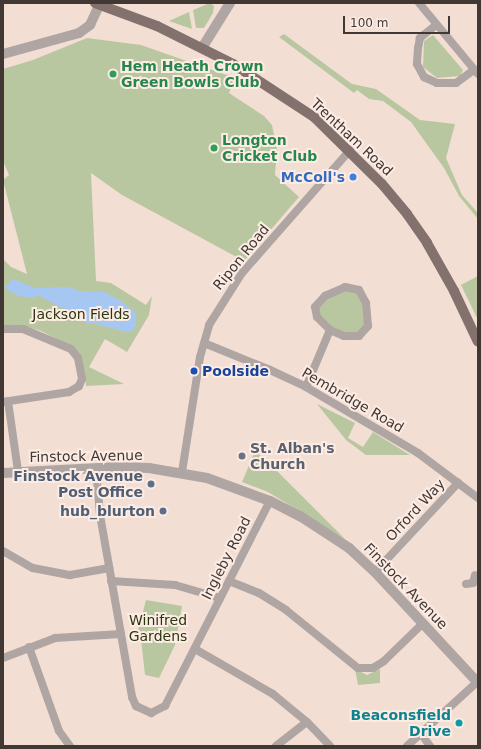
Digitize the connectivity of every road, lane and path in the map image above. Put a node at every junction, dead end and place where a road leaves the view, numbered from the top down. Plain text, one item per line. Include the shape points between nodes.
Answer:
1 (230, 3) edge
2 (419, 3) edge
3 (98, 4) edge
4 (436, 25) junction
5 (202, 48) junction
6 (3, 54) edge
7 (476, 72) edge
8 (350, 150) junction
9 (3, 329) edge
10 (330, 330) junction
11 (478, 342) edge
12 (204, 343) junction
13 (306, 387) junction
14 (6, 401) edge
15 (96, 468) junction
16 (18, 471) junction
17 (182, 472) junction
18 (3, 473) edge
19 (458, 483) junction
20 (478, 498) edge
21 (270, 501) junction
22 (3, 551) edge
23 (109, 568) junction
24 (375, 572) junction
25 (229, 580) junction
26 (111, 581) junction
27 (220, 598) junction
28 (422, 624) junction
29 (121, 634) junction
30 (29, 647) junction
31 (195, 649) junction
32 (3, 658) edge
33 (478, 682) edge
34 (307, 722) junction
35 (422, 735) junction
36 (70, 746) edge
37 (276, 746) edge
38 (330, 746) edge
39 (407, 746) edge
40 (430, 746) edge

1 - 5 street
2 - 4 street
3 - 5 main road, Trentham Road via 157,26
3 - 6 street via 90,25 79,33
4 - 7 street
4 - 7 street via 420,38 417,64 424,77 437,83 456,83
5 - 8 main road, Trentham Road via 255,76 288,98 314,117
8 - 11 main road, Trentham Road via 382,184 427,243 454,291
8 - 12 street, Ripon Road via 242,273 209,325
9 - 14 street via 23,329 71,349 78,358 82,379 80,386 69,392
10 - 10 street via 315,312 319,301 345,287 359,290 366,303 368,326 359,336 344,336
10 - 13 street
12 - 13 street, Pembridge Road
12 - 17 street, Ripon Road
13 - 19 street, Pembridge Road via 387,433
14 - 16 street
15 - 16 street, Finstock Avenue
15 - 17 street, Finstock Avenue via 118,467
15 - 23 street
16 - 18 street, Finstock Avenue
17 - 21 street, Finstock Avenue via 245,490
19 - 20 street, Pembridge Road
19 - 24 street, Orford Way
21 - 24 street, Finstock Avenue via 300,516 349,548
21 - 25 street, Ingleby Road
22 - 23 street via 33,568 70,575
23 - 26 street
24 - 28 street, Finstock Avenue
25 - 27 street, Ingleby Road
25 - 28 street via 258,593 286,610 322,636 358,668 373,668 384,661
26 - 27 street via 175,585
26 - 29 street
27 - 31 street, Ingleby Road
28 - 33 street, Finstock Avenue
29 - 30 street via 55,638
29 - 31 street, Ingleby Road via 134,703 140,710 151,713 165,706
30 - 32 street
30 - 36 street via 59,731
31 - 34 street via 273,694
33 - 35 street
34 - 37 street
34 - 38 street
35 - 39 street
35 - 40 street

